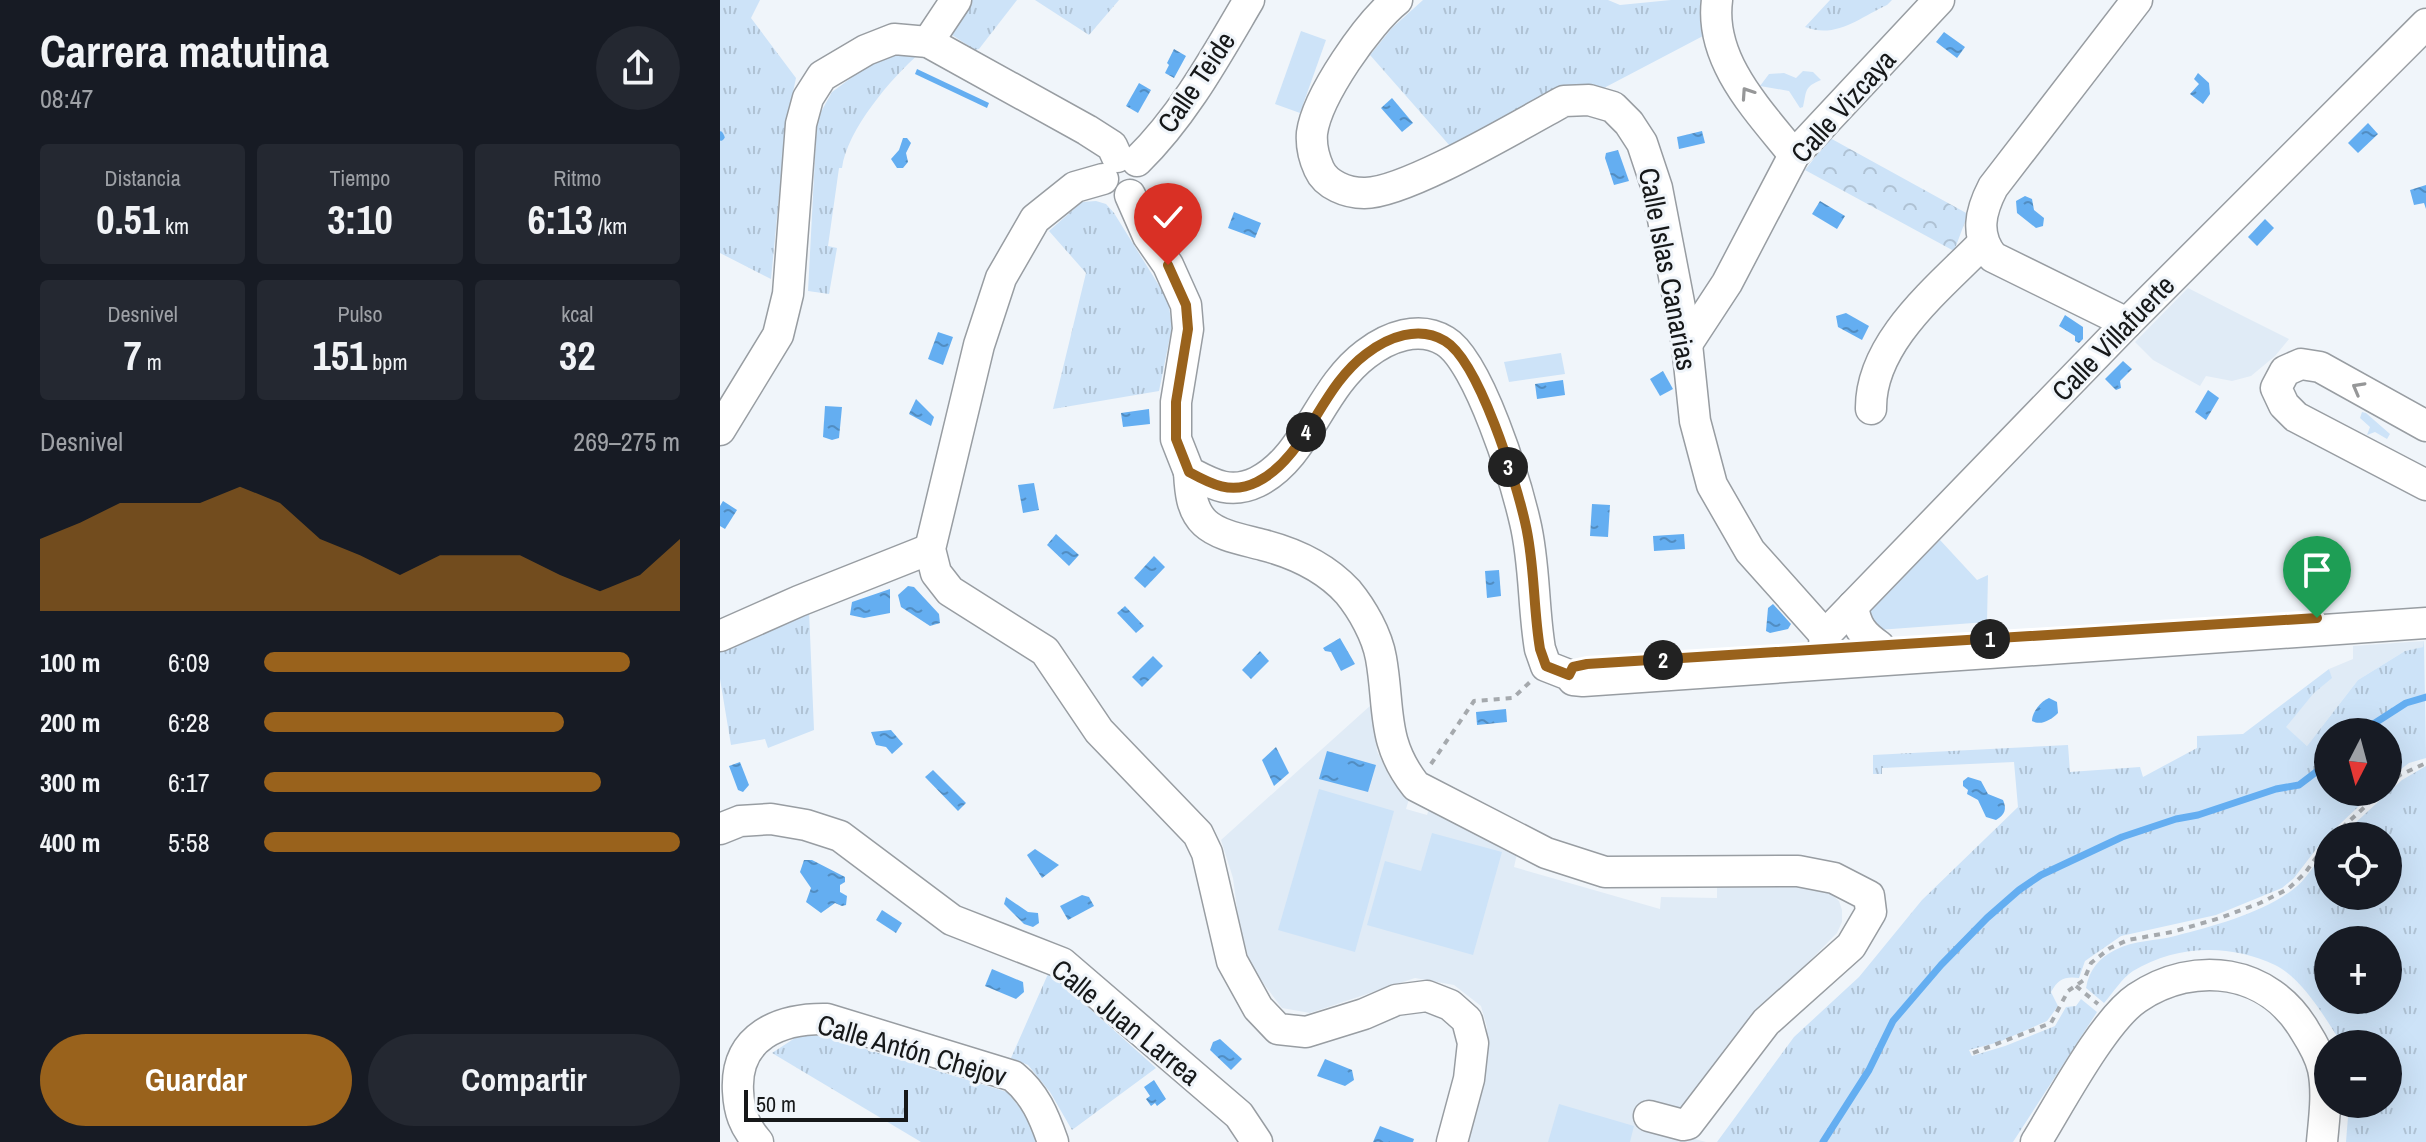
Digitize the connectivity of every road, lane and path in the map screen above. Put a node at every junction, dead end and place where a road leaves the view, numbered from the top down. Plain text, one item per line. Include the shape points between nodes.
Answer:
1 (956, 0) edge
2 (1249, 0) edge
3 (1397, 0) edge
4 (1717, 0) edge
5 (1939, 0) edge
6 (2137, 0) edge
7 (2426, 24) edge
8 (928, 42) junction
9 (1794, 155) junction
10 (1119, 166) junction
11 (1982, 244) junction
12 (2127, 323) junction
13 (1687, 344) junction
14 (1871, 409) dead end
15 (2426, 426) edge
16 (720, 430) edge
17 (1189, 472) junction
18 (2426, 485) edge
19 (930, 549) junction
20 (1853, 606) junction
21 (2426, 610) edge
22 (2426, 623) edge
23 (720, 636) edge
24 (1879, 646) junction
25 (1824, 650) junction
26 (1513, 698) dead end
27 (2426, 763) edge
28 (1424, 774) dead end
29 (2402, 774) edge
30 (2366, 806) edge
31 (2348, 822) edge
32 (720, 829) edge
33 (2314, 860) edge
34 (1973, 1053) dead end
35 (730, 1058) edge
36 (1649, 1116) dead end
37 (758, 1142) edge
38 (1053, 1142) edge
39 (1257, 1142) edge
40 (1452, 1142) edge
41 (2036, 1142) edge
42 (2322, 1142) edge

1 - 8 street
2 - 10 street, Calle Teide via 1203,77 1153,145
3 - 13 street, Calle Islas Canarias via 1327,90 1312,132 1323,178 1366,194 1422,176 1564,101 1589,100 1613,107 1642,143 1657,188
9 -> 4 street via 1746,94 1722,51 1716,31
5 - 9 street, Calle Vizcaya
6 - 11 street via 1993,187 1984,205
7 - 12 street, Calle Villafuerte
8 - 10 street via 1112,146
8 - 16 street via 894,39 866,50 822,76 808,98 801,124 784,315 778,335
9 - 13 street, Calle Vizcaya via 1727,283
10 - 17 street via 1110,191 1130,195 1186,305 1176,439
10 - 19 street via 1075,187 1035,219 1001,278 979,345
11 - 12 street via 1993,257
11 - 14 street via 1901,327 1871,387
12 - 20 street, Calle Villafuerte
13 - 25 street, Calle Islas Canarias via 1695,421 1712,485 1750,551
15 -> 18 street via 2320,367 2301,364 2285,371 2276,388 2296,417
17 - 25 street via 1219,489 1255,483 1278,468 1301,441 1323,401 1366,353 1390,338 1419,332 1445,341 1463,360 1508,464 1526,524 1546,666 1578,670
17 - 36 street via 1192,502 1205,523 1300,558 1348,593 1372,631 1391,741 1416,786 1546,853 1605,872 1798,871 1834,878 1869,896 1871,912 1851,946 1766,1022 1688,1124
19 - 23 street
19 - 40 street via 936,573 950,591 1045,651 1099,731 1198,834 1232,961 1258,1008 1278,1029 1306,1032 1396,1000 1427,996 1450,1005 1467,1020 1473,1043 1469,1079
20 - 24 street via 1863,635
20 - 25 street, Calle Villafuerte
21 - 24 street
22 - 25 street
24 - 25 street
26 - 28 path via 1474,701
27 - 29 path
30 - 31 path
32 - 39 street, Calle Juan Larrea via 740,821 771,819 840,836 952,920 1062,963 1239,1115
33 - 34 path via 2288,889 2260,903 2110,948 2068,991 2051,1023
35 - 37 street, Calle Antón Chejov via 743,1123
35 - 38 street, Calle Antón Chejov via 778,1025 798,1018 827,1019 1013,1076 1041,1107
41 - 42 street via 2116,1018 2137,998 2175,981 2217,974 2255,983 2293,1011 2323,1069

